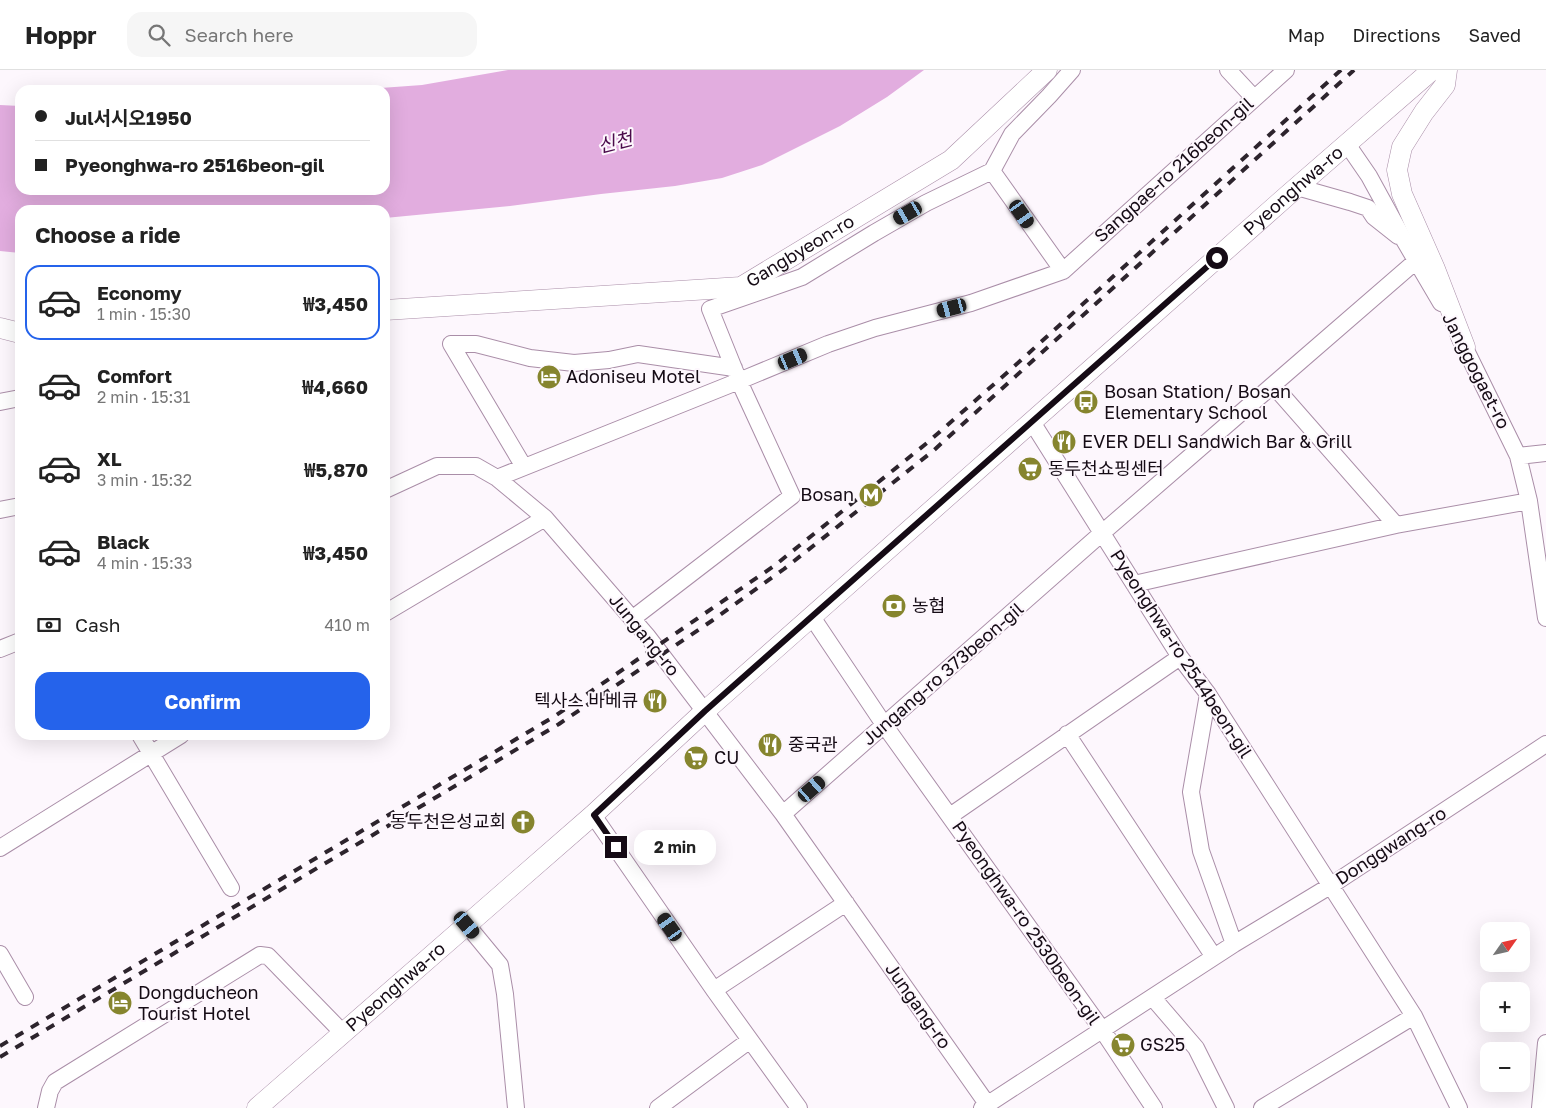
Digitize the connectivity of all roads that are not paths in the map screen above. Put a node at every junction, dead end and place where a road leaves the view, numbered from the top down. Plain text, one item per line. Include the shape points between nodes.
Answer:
1 (1047, 70) edge
2 (1072, 70) edge
3 (1228, 70) edge
4 (1286, 70) edge
5 (1432, 70) edge
6 (1447, 70) edge
7 (1254, 98) junction
8 (1347, 144) junction
9 (992, 171) junction
10 (1297, 187) junction
11 (1404, 240) junction
12 (1416, 261) junction
13 (1063, 272) junction
14 (390, 310) edge
15 (0, 328) edge
16 (15, 331) edge
17 (1465, 347) junction
18 (736, 374) junction
19 (1273, 385) junction
20 (15, 399) edge
21 (0, 402) edge
22 (1032, 422) junction
23 (1546, 453) edge
24 (1518, 456) junction
25 (524, 467) junction
26 (497, 478) junction
27 (390, 488) edge
28 (1529, 501) junction
29 (15, 507) edge
30 (0, 510) edge
31 (545, 518) junction
32 (1396, 524) junction
33 (1102, 534) junction
34 (1134, 584) junction
35 (390, 611) edge
36 (812, 617) junction
37 (1546, 618) edge
38 (632, 619) junction
39 (15, 642) edge
40 (0, 649) edge
41 (1180, 657) junction
42 (1208, 694) junction
43 (705, 711) junction
44 (885, 726) junction
45 (1067, 734) junction
46 (143, 740) edge
47 (173, 740) edge
48 (1546, 744) edge
49 (151, 753) junction
50 (783, 814) junction
51 (594, 815) junction
52 (950, 816) junction
53 (0, 848) edge
54 (1330, 886) junction
55 (231, 888) dead end
56 (846, 903) junction
57 (467, 925) junction
58 (1234, 944) junction
59 (0, 954) edge
60 (1214, 957) junction
61 (714, 990) junction
62 (25, 997) dead end
63 (1154, 998) junction
64 (1414, 1016) junction
65 (1103, 1031) junction
66 (343, 1034) junction
67 (750, 1040) junction
68 (1546, 1043) edge
69 (987, 1107) edge
70 (46, 1108) edge
71 (257, 1108) edge
72 (516, 1108) edge
73 (658, 1108) edge
74 (799, 1108) edge
75 (1154, 1108) edge
76 (1226, 1108) edge
77 (1262, 1108) edge
78 (1459, 1108) edge
79 (1540, 1108) edge

1 - 14 main road, Gangbyeon-ro via 951,160 741,287
2 - 9 street via 1012,134
3 - 7 street
4 - 7 street, Sangpae-ro 216beon-gil
5 - 8 main road, Pyeonghwa-ro
6 - 17 main road via 1446,85 1402,147 1397,170 1402,194
7 - 13 street, Sangpae-ro 216beon-gil
8 - 10 main road, Pyeonghwa-ro
8 - 11 street, Janggogaet-ro via 1369,176
9 - 13 street
9 - 18 street via 926,203 802,277 710,309
10 - 11 street via 1368,208 1374,217
10 - 22 main road, Pyeonghwa-ro
11 - 12 street, Janggogaet-ro
12 - 17 street, Janggogaet-ro
12 - 19 street, Jungang-ro 373beon-gil
13 - 18 street via 971,303 875,328
15 - 16 main road
17 - 24 street, Janggogaet-ro
18 - 25 street
18 - 25 street via 638,354 574,364 530,358 476,344 451,344
18 - 38 street via 792,496
19 - 32 street
19 - 33 street, Jungang-ro 373beon-gil
20 - 21 street
22 - 33 street, Pyeonghwa-ro 2544beon-gil
22 - 36 main road, Pyeonghwa-ro
23 - 24 street
24 - 28 street, Janggogaet-ro
25 - 26 street
26 - 27 street, Jungang-ro via 476,466 437,466
26 - 31 street, Jungang-ro
28 - 32 street
28 - 37 street, Janggogaet-ro
29 - 30 street
31 - 35 street
31 - 38 street, Jungang-ro
32 - 34 street
33 - 34 street, Pyeonghwa-ro 2544beon-gil
33 - 44 street, Jungang-ro 373beon-gil
34 - 41 street, Pyeonghwa-ro 2544beon-gil
36 - 43 main road, Pyeonghwa-ro
36 - 44 street, Pyeonghwa-ro 2530beon-gil
38 - 43 street, Jungang-ro
39 - 40 street
41 - 42 street, Pyeonghwa-ro 2544beon-gil
41 - 45 street, Pyeonghwa-ro 2530beon-gil
42 - 54 street, Pyeonghwa-ro 2544beon-gil
42 - 58 street via 1191,792 1201,851
43 - 50 street, Jungang-ro
43 - 51 main road, Pyeonghwa-ro
44 - 50 street, Jungang-ro 373beon-gil
44 - 52 street, Pyeonghwa-ro 2530beon-gil
45 - 52 street, Pyeonghwa-ro 2530beon-gil
45 - 60 street
46 - 49 street
47 - 49 street
48 - 54 street, Donggwang-ro
49 - 53 street
49 - 55 street
50 - 56 street, Jungang-ro
51 - 57 main road, Pyeonghwa-ro
51 - 61 street
52 - 65 street, Pyeonghwa-ro 2530beon-gil
54 - 58 street, Donggwang-ro
54 - 64 street, Pyeonghwa-ro 2544beon-gil
56 - 61 street
56 - 69 street, Jungang-ro
57 - 66 main road, Pyeonghwa-ro
57 - 72 street via 500,965
58 - 60 street, Donggwang-ro
59 - 62 street
60 - 63 street, Donggwang-ro
61 - 67 street
63 - 65 street, Donggwang-ro
63 - 76 street via 1196,1048
64 - 77 street
64 - 78 street, Pyeonghwa-ro 2544beon-gil
65 - 69 street, Donggwang-ro
65 - 75 street, Pyeonghwa-ro 2530beon-gil
66 - 70 street via 268,956 260,955 55,1082
66 - 71 main road, Pyeonghwa-ro
67 - 73 street
67 - 74 street
68 - 79 street

